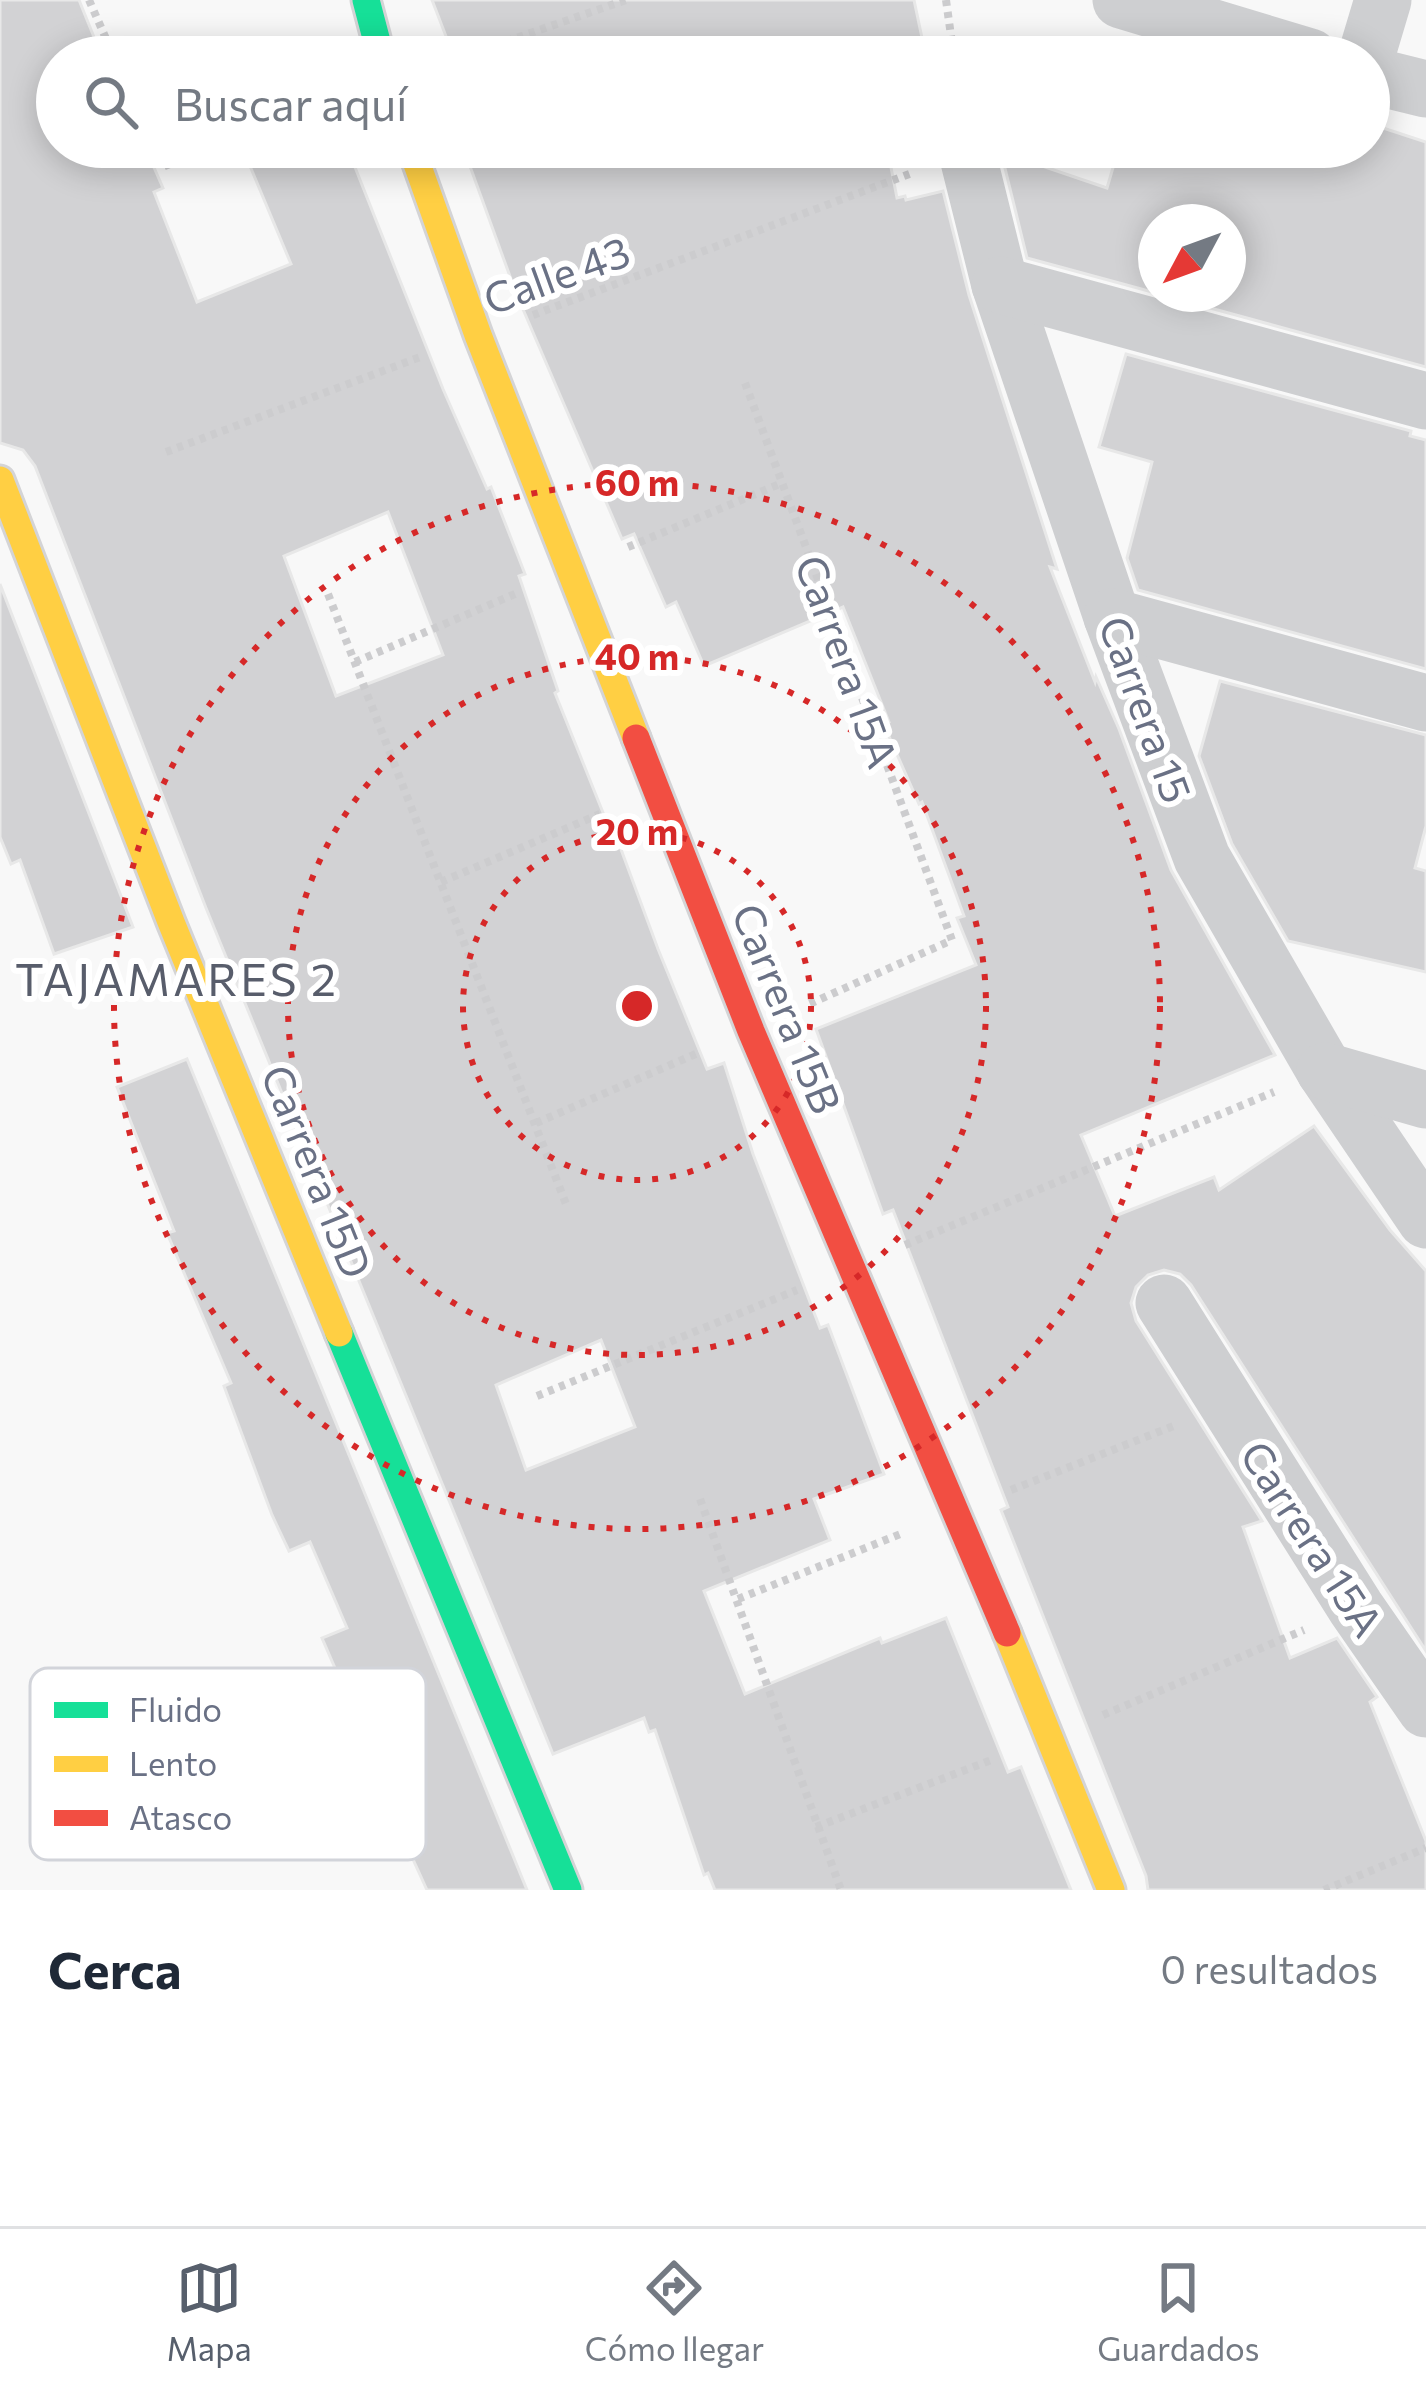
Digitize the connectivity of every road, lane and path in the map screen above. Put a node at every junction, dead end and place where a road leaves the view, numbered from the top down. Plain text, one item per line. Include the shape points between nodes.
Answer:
1 (89, 0) edge
2 (366, 0) edge
3 (626, 0) edge
4 (946, 0) edge
5 (1121, 0) edge
6 (1383, 0) edge
7 (105, 36) edge
8 (375, 36) edge
9 (522, 36) edge
10 (951, 36) edge
11 (1240, 36) edge
12 (1372, 36) edge
13 (1390, 80) edge
14 (1426, 89) edge
15 (418, 168) edge
16 (927, 168) edge
17 (971, 168) edge
18 (1000, 285) junction
19 (478, 335) junction
20 (746, 383) dead end
21 (1426, 401) edge
22 (166, 452) dead end
23 (0, 480) edge
24 (782, 483) junction
25 (570, 571) junction
26 (328, 595) dead end
27 (1112, 617) junction
28 (355, 662) junction
29 (1426, 703) edge
30 (655, 791) junction
31 (441, 882) junction
32 (952, 940) dead end
33 (1325, 1071) junction
34 (1426, 1100) edge
35 (566, 1204) dead end
36 (1426, 1220) edge
37 (850, 1268) junction
38 (1164, 1303) dead end
39 (537, 1396) dead end
40 (1228, 1405) junction
41 (700, 1499) dead end
42 (957, 1511) junction
43 (738, 1599) junction
44 (1356, 1608) junction
45 (1426, 1709) edge
46 (1049, 1738) junction
47 (816, 1827) junction
48 (1426, 1849) edge
49 (568, 1890) edge
50 (841, 1890) edge
51 (1111, 1890) edge
52 (1324, 1890) edge

1 - 7 path
2 - 8 street
3 - 9 path
4 - 10 path
5 - 11 street
6 - 12 street
13 - 14 street
15 - 19 street, Carrera 15B
16 - 19 path, Calle 43
17 - 18 street, Carrera 15
18 - 21 street
18 - 27 street, Carrera 15
19 - 22 path, Calle 43
19 - 25 street, Carrera 15B
20 - 24 path, Carrera 15A
23 - 49 street, Carrera 15D via 171,922
24 - 25 path
24 - 32 path, Carrera 15A
25 - 28 path
25 - 30 street, Carrera 15B
26 - 28 path
27 - 29 street
27 - 33 street, Carrera 15 via 1202,858
28 - 31 path
30 - 31 path
30 - 37 street, Carrera 15B
31 - 35 path
33 - 34 street
33 - 36 street, Carrera 15
33 - 37 path
37 - 39 path
37 - 42 street, Carrera 15B
38 - 40 street, Carrera 15A
40 - 42 path
40 - 44 street, Carrera 15A
41 - 43 path
42 - 43 path
42 - 46 street, Carrera 15B
43 - 47 path
44 - 45 street, Carrera 15A
44 - 46 path
46 - 47 path
46 - 51 street, Carrera 15B
47 - 50 path
48 - 52 path

